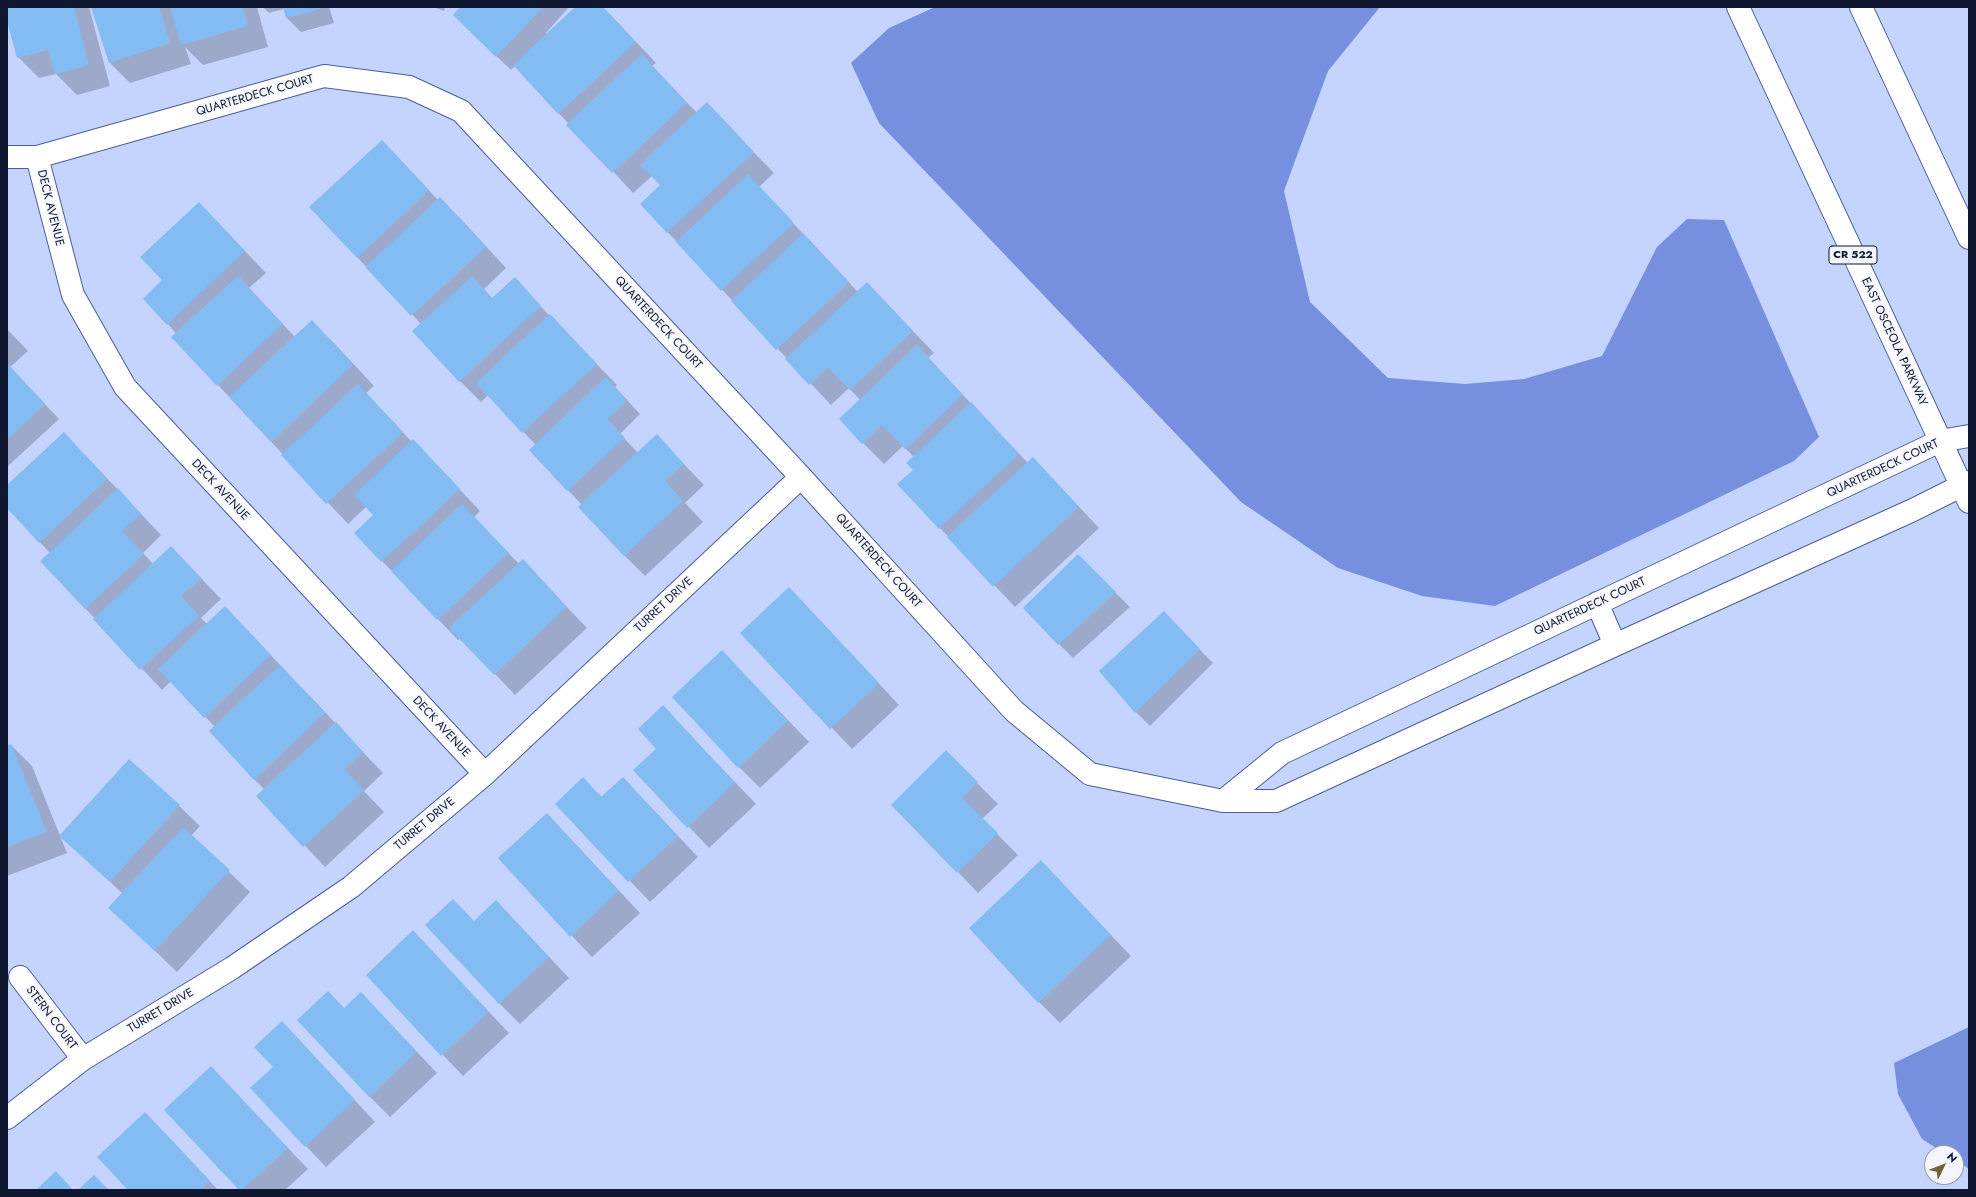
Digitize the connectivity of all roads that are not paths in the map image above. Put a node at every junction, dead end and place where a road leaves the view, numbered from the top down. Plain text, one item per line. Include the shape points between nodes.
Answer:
1 (1738, 7) edge
2 (1862, 7) edge
3 (7, 157) edge
4 (37, 157) junction
5 (1969, 238) edge
6 (1969, 436) edge
7 (1940, 441) junction
8 (801, 477) junction
9 (1967, 491) edge
10 (1597, 603) junction
11 (1615, 645) junction
12 (485, 774) junction
13 (1223, 801) junction
14 (20, 977) dead end
15 (83, 1059) junction
16 (7, 1118) edge

1 - 7 street, EAST OSCEOLA PARKWAY / CR 522
2 - 5 street
3 - 4 street, QUARTERDECK COURT
4 - 8 street, QUARTERDECK COURT via 324,76 408,87 461,111
4 - 12 street, DECK AVENUE via 72,295 125,387
6 - 7 street, QUARTERDECK COURT
7 - 9 street, EAST OSCEOLA PARKWAY / CR 522
7 - 10 street, QUARTERDECK COURT
8 - 12 street, TURRET DRIVE
8 - 13 street, QUARTERDECK COURT via 1014,711 1090,774
9 - 11 street, QUARTERDECK COURT
10 - 11 street
10 - 13 street, QUARTERDECK COURT via 1282,753
11 - 13 street, QUARTERDECK COURT via 1276,801
12 - 15 street, TURRET DRIVE via 351,888 232,968
14 - 15 street, STERN COURT
15 - 16 street, TURRET DRIVE

